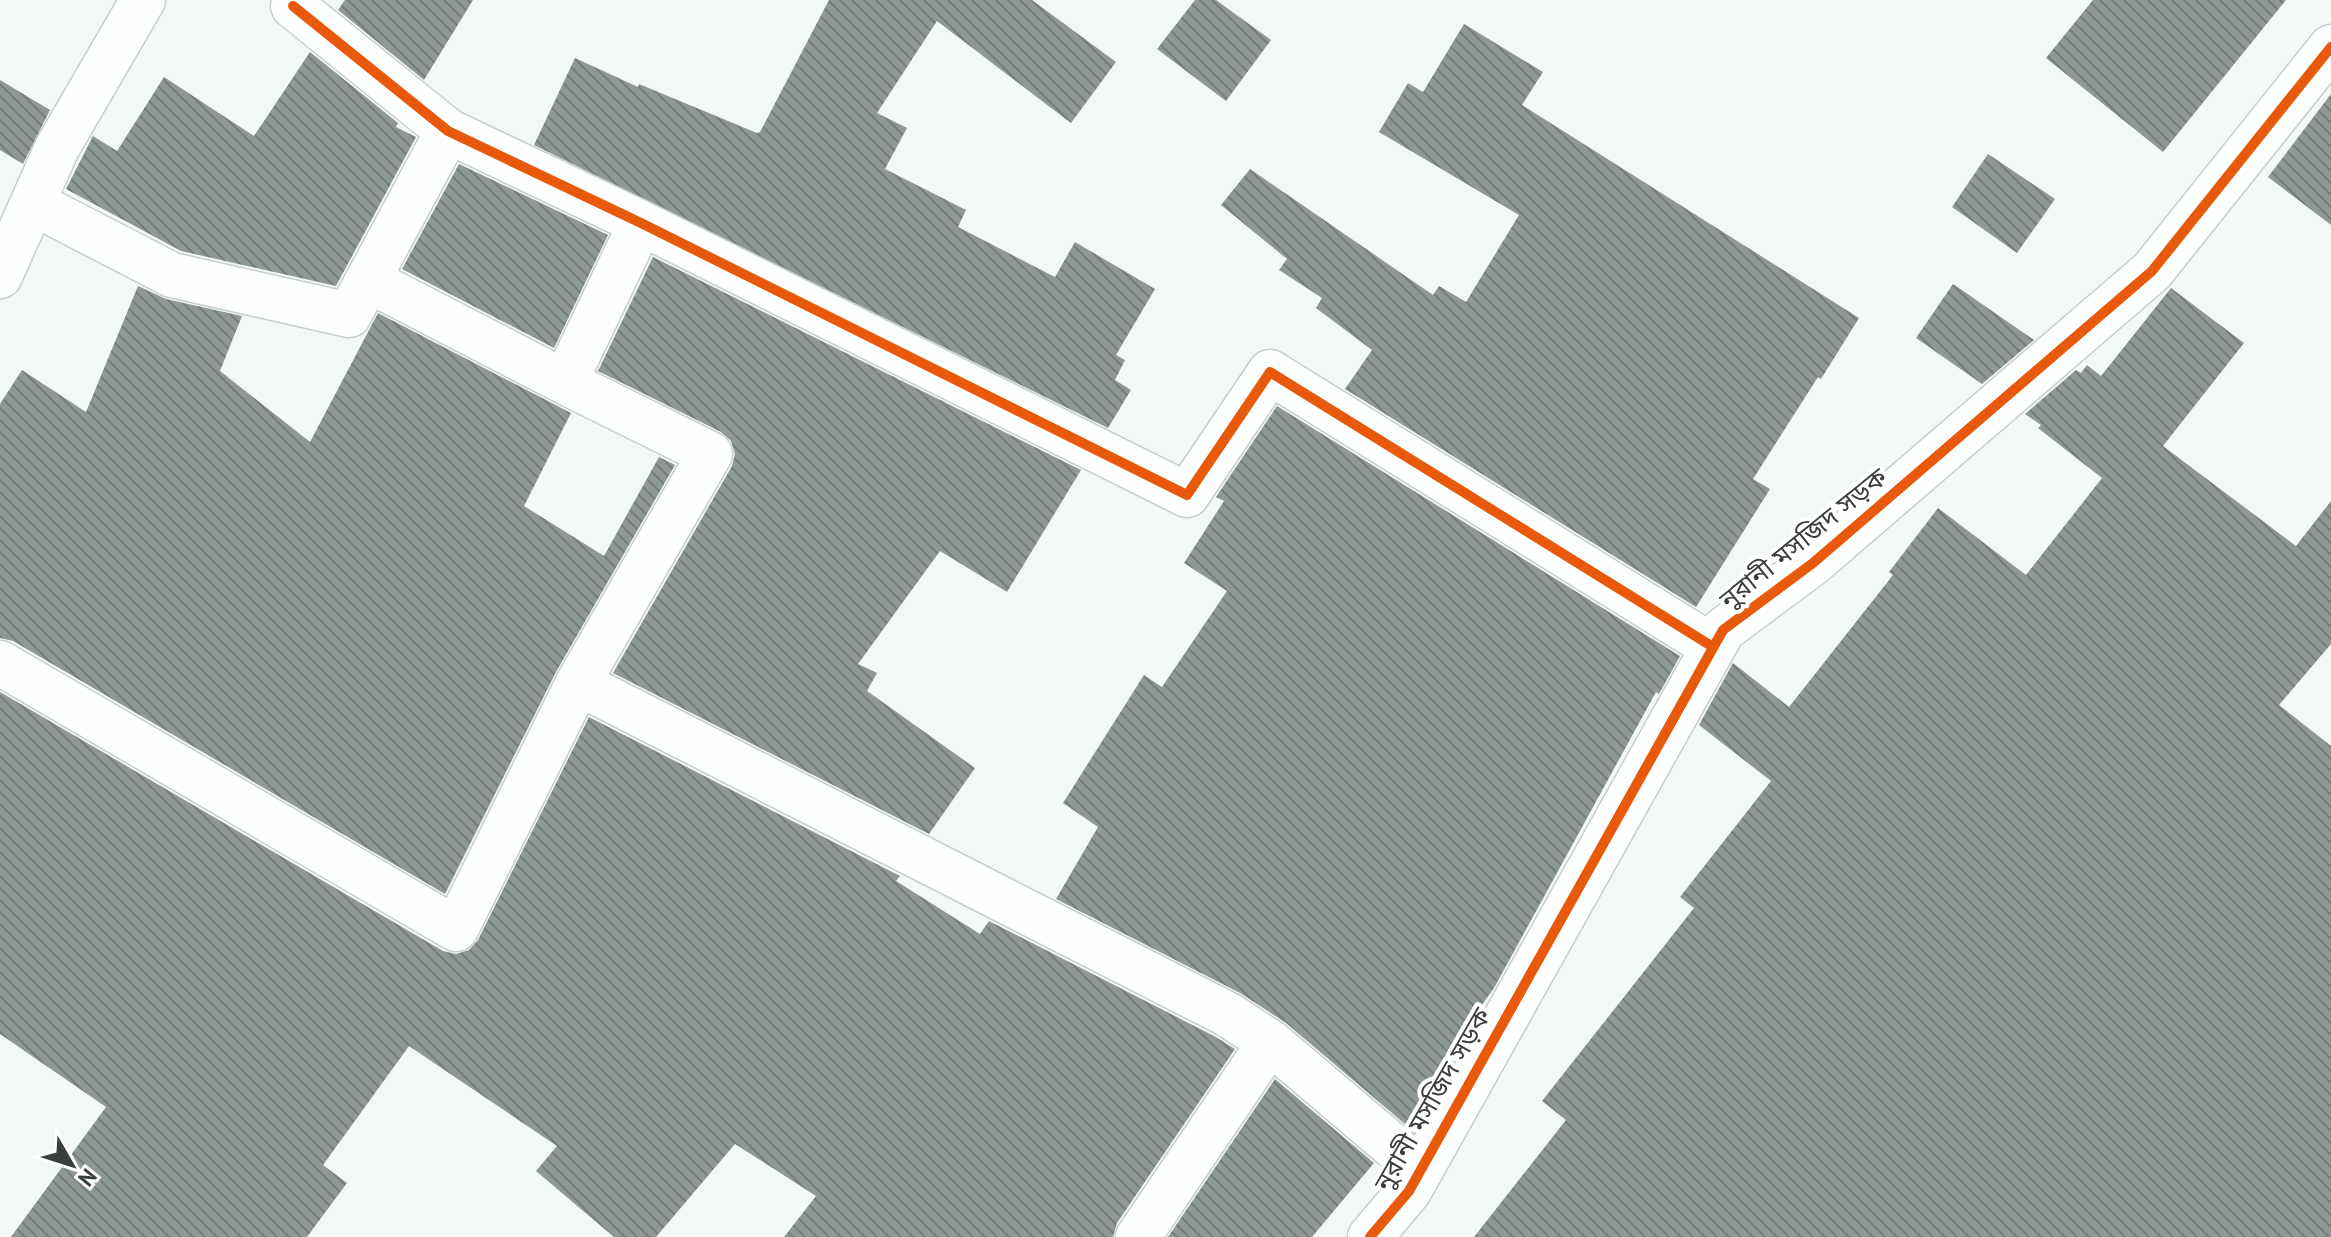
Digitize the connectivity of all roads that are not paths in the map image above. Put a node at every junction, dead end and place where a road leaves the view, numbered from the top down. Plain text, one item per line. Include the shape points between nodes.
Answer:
1 (143, 0) edge
2 (293, 6) dead end
3 (2331, 47) edge
4 (448, 131) junction
5 (33, 203) junction
6 (641, 223) junction
7 (0, 276) edge
8 (368, 280) junction
9 (565, 382) junction
10 (1713, 647) junction
11 (0, 663) edge
12 (578, 683) junction
13 (1270, 1042) junction
14 (1421, 1170) junction
15 (1138, 1237) edge
16 (1370, 1237) edge

1 - 5 street via 57,148
2 - 4 street
3 - 10 street, নুরানী মসজিদ সড়ক via 2152,271 1837,543 1723,630
4 - 6 street
4 - 8 street
5 - 7 street
5 - 8 street via 172,275 349,315
6 - 9 street
6 - 10 street via 1187,495 1270,372
8 - 9 street
9 - 12 street via 710,454
10 - 14 street, নুরানী মসজিদ সড়ক
11 - 12 street via 456,929
12 - 13 street via 1227,1014
13 - 14 street
13 - 15 street
14 - 16 street, নুরানী মসজিদ সড়ক

